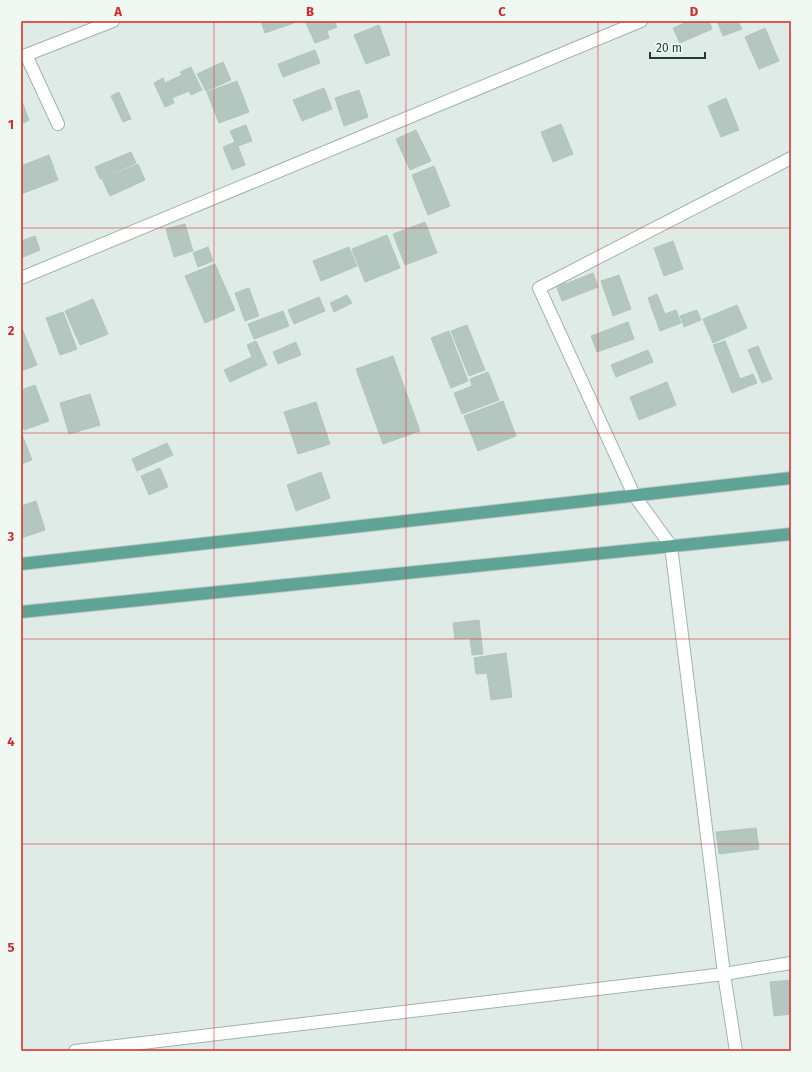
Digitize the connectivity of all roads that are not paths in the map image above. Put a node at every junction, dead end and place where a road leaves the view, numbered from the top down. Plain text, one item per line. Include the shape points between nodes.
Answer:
1 (113, 21) edge
2 (641, 21) edge
3 (58, 124) dead end
4 (791, 158) edge
5 (21, 278) edge
6 (791, 478) edge
7 (634, 495) junction
8 (791, 534) edge
9 (671, 546) junction
10 (21, 564) edge
11 (21, 612) edge
12 (791, 963) edge
13 (724, 974) junction
14 (76, 1051) edge
15 (736, 1051) edge

1 - 3 street via 26,55
2 - 5 street
4 - 7 street via 539,288
6 - 7 main road
7 - 9 street
7 - 10 main road
8 - 9 main road
9 - 11 main road
9 - 13 street
12 - 13 street
13 - 14 street
13 - 15 street

